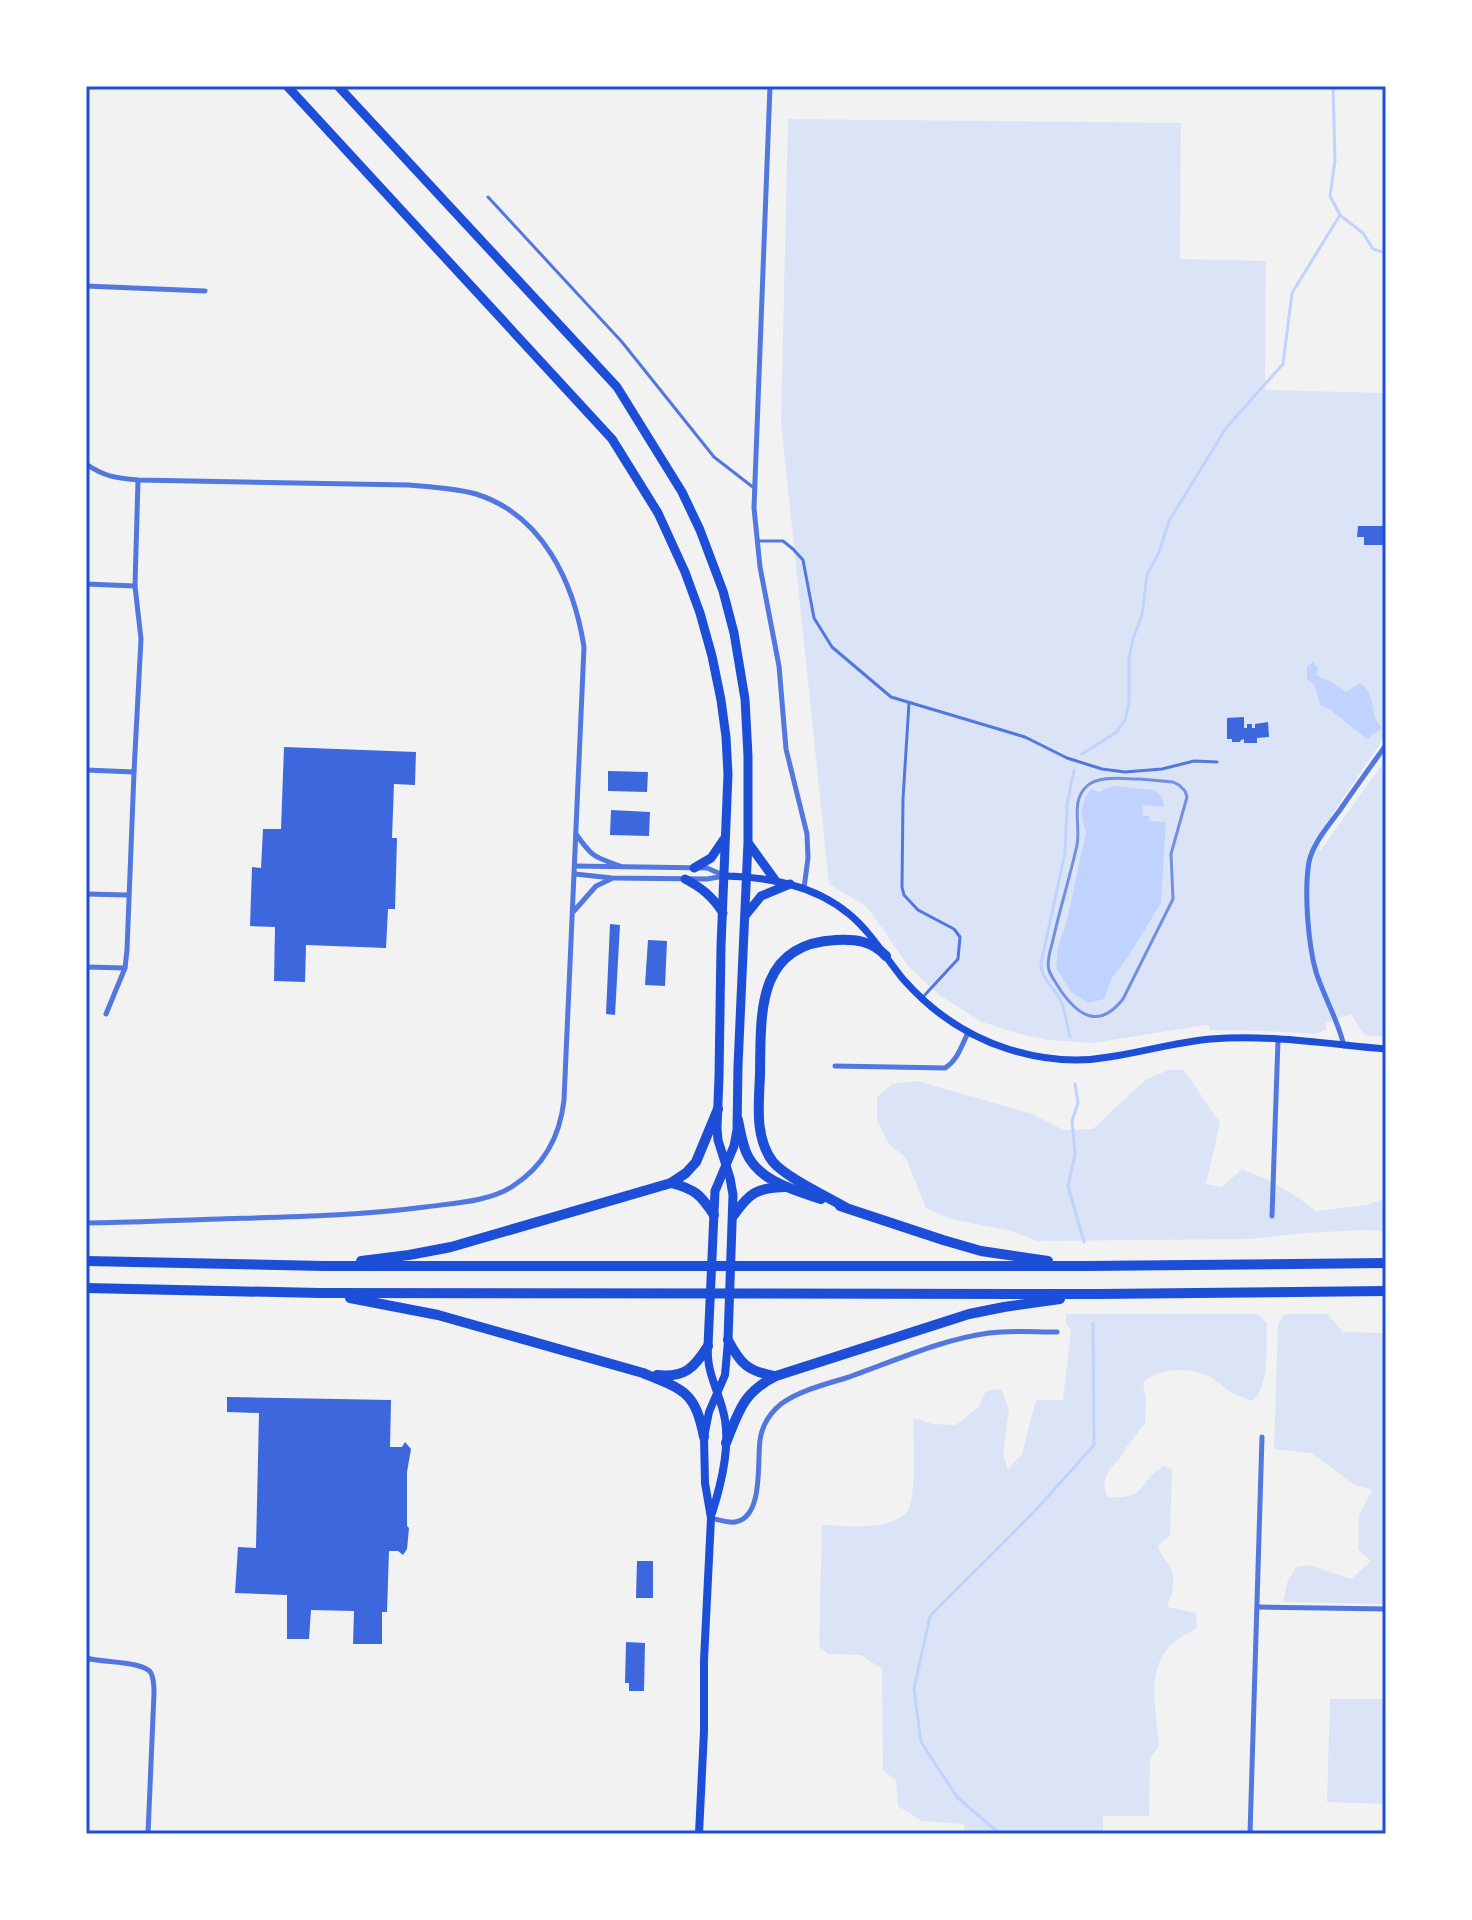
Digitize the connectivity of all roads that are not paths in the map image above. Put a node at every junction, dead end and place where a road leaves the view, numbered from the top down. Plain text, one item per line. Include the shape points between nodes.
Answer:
1 (287, 86) edge
2 (338, 86) edge
3 (770, 86) edge
4 (488, 197) dead end
5 (86, 286) edge
6 (205, 291) dead end
7 (86, 464) edge
8 (138, 480) junction
9 (754, 488) junction
10 (757, 541) junction
11 (86, 584) edge
12 (135, 586) junction
13 (909, 703) junction
14 (1386, 745) edge
15 (1217, 762) dead end
16 (86, 770) edge
17 (134, 772) junction
18 (576, 834) junction
19 (726, 836) junction
20 (748, 842) junction
21 (625, 868) junction
22 (694, 868) junction
23 (575, 870) junction
24 (724, 876) junction
25 (746, 876) junction
26 (612, 878) junction
27 (685, 879) junction
28 (775, 880) junction
29 (790, 884) junction
30 (804, 888) junction
31 (86, 894) edge
32 (128, 895) junction
33 (723, 913) junction
34 (573, 914) junction
35 (745, 916) junction
36 (886, 956) junction
37 (86, 967) edge
38 (125, 968) junction
39 (922, 998) junction
40 (106, 1014) dead end
41 (968, 1033) junction
42 (1278, 1040) junction
43 (1344, 1046) junction
44 (1386, 1049) edge
45 (835, 1066) dead end
46 (718, 1109) junction
47 (738, 1120) junction
48 (726, 1166) junction
49 (671, 1183) junction
50 (786, 1187) junction
51 (845, 1207) junction
52 (714, 1215) junction
53 (734, 1215) junction
54 (1272, 1216) dead end
55 (86, 1223) edge
56 (86, 1261) edge
57 (1386, 1263) edge
58 (324, 1266) junction
59 (1086, 1266) junction
60 (86, 1288) edge
61 (1386, 1291) edge
62 (320, 1293) junction
63 (1098, 1294) junction
64 (1057, 1332) dead end
65 (728, 1340) junction
66 (708, 1346) junction
67 (643, 1373) junction
68 (776, 1376) junction
69 (717, 1395) junction
70 (704, 1437) junction
71 (1262, 1437) dead end
72 (726, 1443) junction
73 (711, 1518) junction
74 (1258, 1607) junction
75 (1386, 1609) edge
76 (86, 1658) edge
77 (148, 1834) edge
78 (699, 1834) edge
79 (1250, 1834) edge

1 - 19 highway via 612,439 648,495 689,582 717,678 726,737
2 - 20 highway via 617,387 672,473 700,530 734,633 746,718
3 - 9 street
4 - 9 lane via 622,342 714,457
5 - 6 street
7 - 8 street via 109,477
8 - 12 street
8 - 18 street via 445,488 486,498 516,515 563,573 584,647
9 - 10 street
10 - 13 lane via 783,541 793,549 803,560 814,618 832,647 891,697
10 - 30 street via 779,666 786,749 807,834
11 - 12 street
12 - 17 street via 141,639
13 - 15 lane via 1025,737 1102,769 1125,772
13 - 39 lane via 902,887 918,910 960,937 958,959
14 - 43 street via 1309,862 1313,960
16 - 17 street
17 - 32 street
18 - 21 street via 595,857
18 - 23 street
19 - 22 highway via 711,858
19 - 24 highway
20 - 25 highway
20 - 28 highway
21 - 22 street
21 - 23 street
22 - 24 street
23 - 26 street
23 - 34 street
24 - 25 main road
24 - 27 street
24 - 33 highway
25 - 28 main road
25 - 35 highway
26 - 27 street
26 - 34 street via 596,886
27 - 33 highway via 702,888
28 - 29 main road
29 - 30 main road
29 - 35 highway via 761,896
30 - 36 main road via 850,914
31 - 32 street
32 - 38 street
33 - 46 highway
34 - 55 street via 561,1119 543,1159 512,1187 467,1201 367,1214
35 - 47 highway
36 - 39 main road
36 - 51 highway via 860,941 807,945 781,964 767,987 761,1014 758,1110 763,1143 775,1164
37 - 38 street
38 - 40 street
39 - 41 main road
41 - 42 main road via 1019,1052 1064,1060 1107,1058 1211,1039
41 - 45 street via 945,1068
42 - 43 main road
42 - 54 street
43 - 44 main road
46 - 48 highway via 718,1140
46 - 49 highway via 696,1162
47 - 48 highway
47 - 50 highway via 753,1164
48 - 52 highway via 717,1184
48 - 53 highway
49 - 52 highway via 698,1193
49 - 58 highway via 451,1247
50 - 51 highway
50 - 53 highway via 757,1191
51 - 59 highway via 981,1251
52 - 66 highway
53 - 65 highway
56 - 58 highway
57 - 59 highway
58 - 59 highway
60 - 62 highway
61 - 63 highway
62 - 63 highway
62 - 67 highway via 416,1310
63 - 68 highway via 969,1314
64 - 73 street via 961,1339 786,1401 762,1431 752,1510 736,1522
65 - 68 highway via 744,1365
65 - 69 main road
66 - 67 highway via 684,1373
66 - 69 main road
67 - 70 highway via 689,1397
68 - 72 highway via 743,1401
69 - 70 main road
69 - 72 main road
70 - 73 main road
71 - 74 street
72 - 73 main road
73 - 78 main road
74 - 75 street
74 - 79 street
76 - 77 street via 137,1664 152,1675

